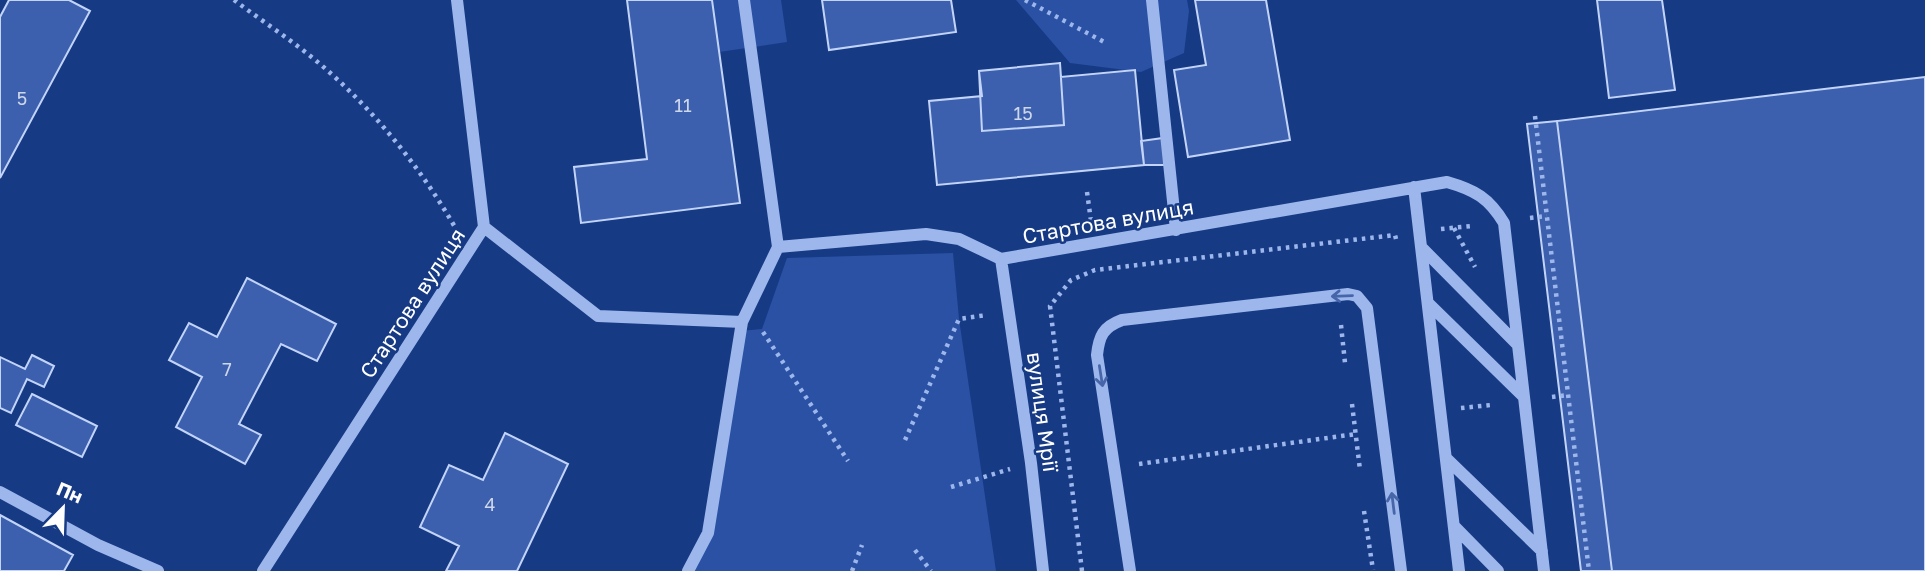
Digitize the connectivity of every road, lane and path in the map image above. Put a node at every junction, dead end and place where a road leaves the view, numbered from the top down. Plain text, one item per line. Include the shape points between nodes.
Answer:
1 (234, 0) edge
2 (457, 0) edge
3 (744, 0) edge
4 (1025, 0) edge
5 (1152, 0) edge
6 (1106, 43) dead end
7 (1535, 116) dead end
8 (1414, 187) junction
9 (1087, 192) dead end
10 (1547, 216) junction
11 (1530, 218) dead end
12 (1091, 222) dead end
13 (1472, 226) dead end
14 (484, 227) junction
15 (1454, 228) junction
16 (1440, 229) dead end
17 (1177, 230) junction
18 (778, 247) junction
19 (1421, 247) junction
20 (469, 251) junction
21 (1001, 259) junction
22 (1476, 269) dead end
23 (1428, 303) junction
24 (989, 314) dead end
25 (742, 322) junction
26 (1341, 325) dead end
27 (762, 330) dead end
28 (1518, 345) junction
29 (1345, 363) dead end
30 (1568, 395) junction
31 (1524, 397) junction
32 (1552, 397) dead end
33 (1352, 404) dead end
34 (1491, 405) dead end
35 (1457, 408) dead end
36 (1356, 434) junction
37 (905, 440) dead end
38 (1446, 458) junction
39 (848, 461) dead end
40 (1031, 463) junction
41 (1139, 464) dead end
42 (1360, 470) dead end
43 (951, 487) dead end
44 (0, 492) edge
45 (1364, 511) dead end
46 (1454, 526) junction
47 (862, 545) dead end
48 (915, 550) dead end
49 (1542, 551) junction
50 (1373, 570) edge
51 (158, 571) edge
52 (262, 571) edge
53 (688, 571) edge
54 (852, 571) edge
55 (931, 571) edge
56 (1043, 571) edge
57 (1130, 571) edge
58 (1401, 571) edge
59 (1459, 571) edge
60 (1498, 571) edge
61 (1544, 571) edge
62 (1589, 571) edge

1 - 20 path via 320,64 366,108 432,186
2 - 14 street
3 - 18 street
4 - 6 path
5 - 17 street
7 - 10 path
8 - 17 street, Стартова вулиця
8 - 19 street
8 - 28 street, Стартова вулиця via 1447,182 1471,188 1491,201 1504,223
9 - 12 path
10 - 11 path
10 - 30 path
13 - 15 path
14 - 20 street, Стартова вулиця
14 - 25 street, Стартова вулиця via 598,316
15 - 16 path
15 - 22 path
17 - 21 street, Стартова вулиця
18 - 21 street, Стартова вулиця via 926,234 959,239
18 - 25 street
19 - 23 street
19 - 28 street
20 - 52 street, Стартова вулиця
21 - 40 street, вулиця Мрії
23 - 31 street
23 - 38 street
24 - 37 path via 960,319
25 - 53 street via 708,533
26 - 29 path
27 - 39 path
28 - 31 street
30 - 32 path
30 - 62 path
31 - 49 street
33 - 36 path
34 - 35 path
36 - 41 path
36 - 42 path
38 - 46 street
38 - 49 street
40 - 43 path
40 - 56 street, вулиця Мрії
44 - 51 street via 98,545
45 - 50 path
46 - 59 street
46 - 60 street
47 - 54 path
48 - 55 path
49 - 61 street
58 -> 57 street via 1367,308 1357,296 1348,294 1108,325 1099,338 1097,355

